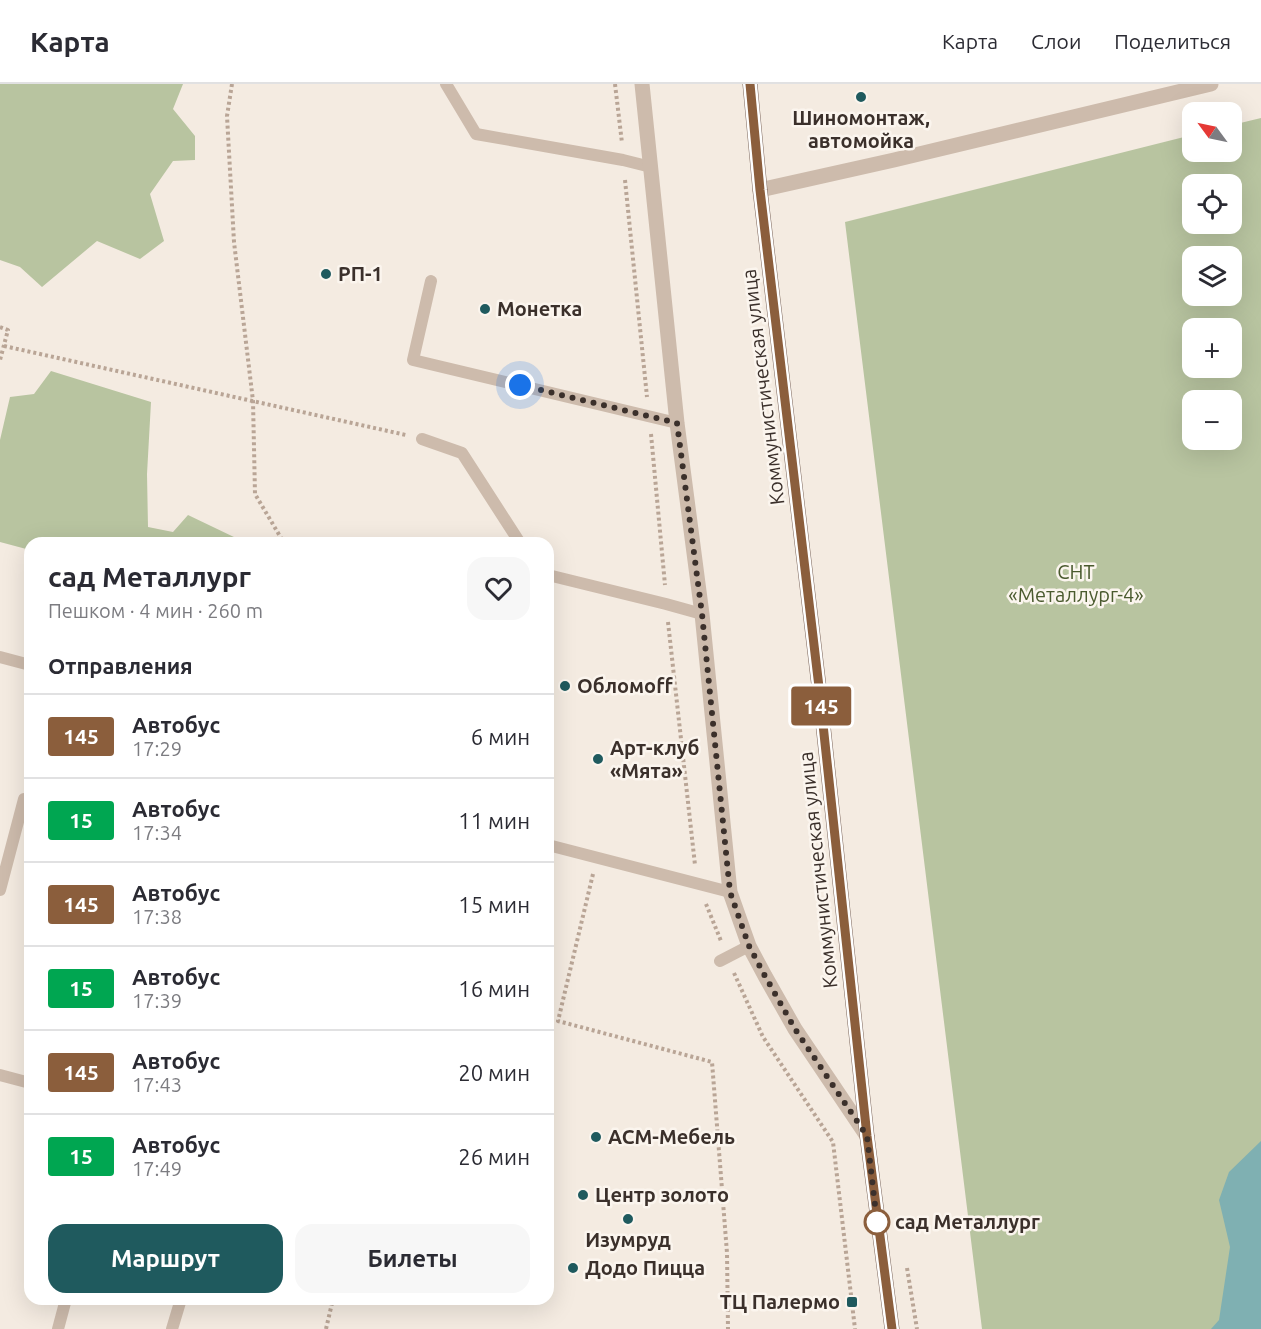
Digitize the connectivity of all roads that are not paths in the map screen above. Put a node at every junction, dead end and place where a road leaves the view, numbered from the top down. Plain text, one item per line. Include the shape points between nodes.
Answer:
1 (446, 84) edge
2 (642, 84) edge
3 (750, 84) edge
4 (1211, 84) edge
5 (651, 167) junction
6 (760, 190) junction
7 (431, 281) dead end
8 (677, 423) junction
9 (422, 439) road end
10 (516, 537) edge
11 (554, 576) edge
12 (702, 614) junction
13 (0, 657) edge
14 (24, 663) edge
15 (24, 799) edge
16 (554, 847) edge
17 (0, 890) edge
18 (730, 892) junction
19 (749, 946) junction
20 (720, 961) dead end
21 (0, 1075) edge
22 (24, 1081) edge
23 (867, 1136) junction
24 (64, 1305) edge
25 (179, 1305) edge
26 (58, 1329) edge
27 (172, 1329) edge
28 (892, 1329) edge

1 - 5 lane via 476,134
2 - 5 street
3 - 6 main road, Коммунистическая улица
4 - 6 street
5 - 8 street
6 - 23 main road, Коммунистическая улица
7 - 8 lane via 413,360
8 - 12 street
9 - 10 lane via 462,453
11 - 12 lane
12 - 18 street
13 - 14 lane
15 - 17 lane
16 - 18 lane
18 - 19 street
19 - 20 lane
19 - 23 street via 795,1029
21 - 22 lane
23 - 28 main road, Коммунистическая улица
24 - 26 lane
25 - 27 lane

